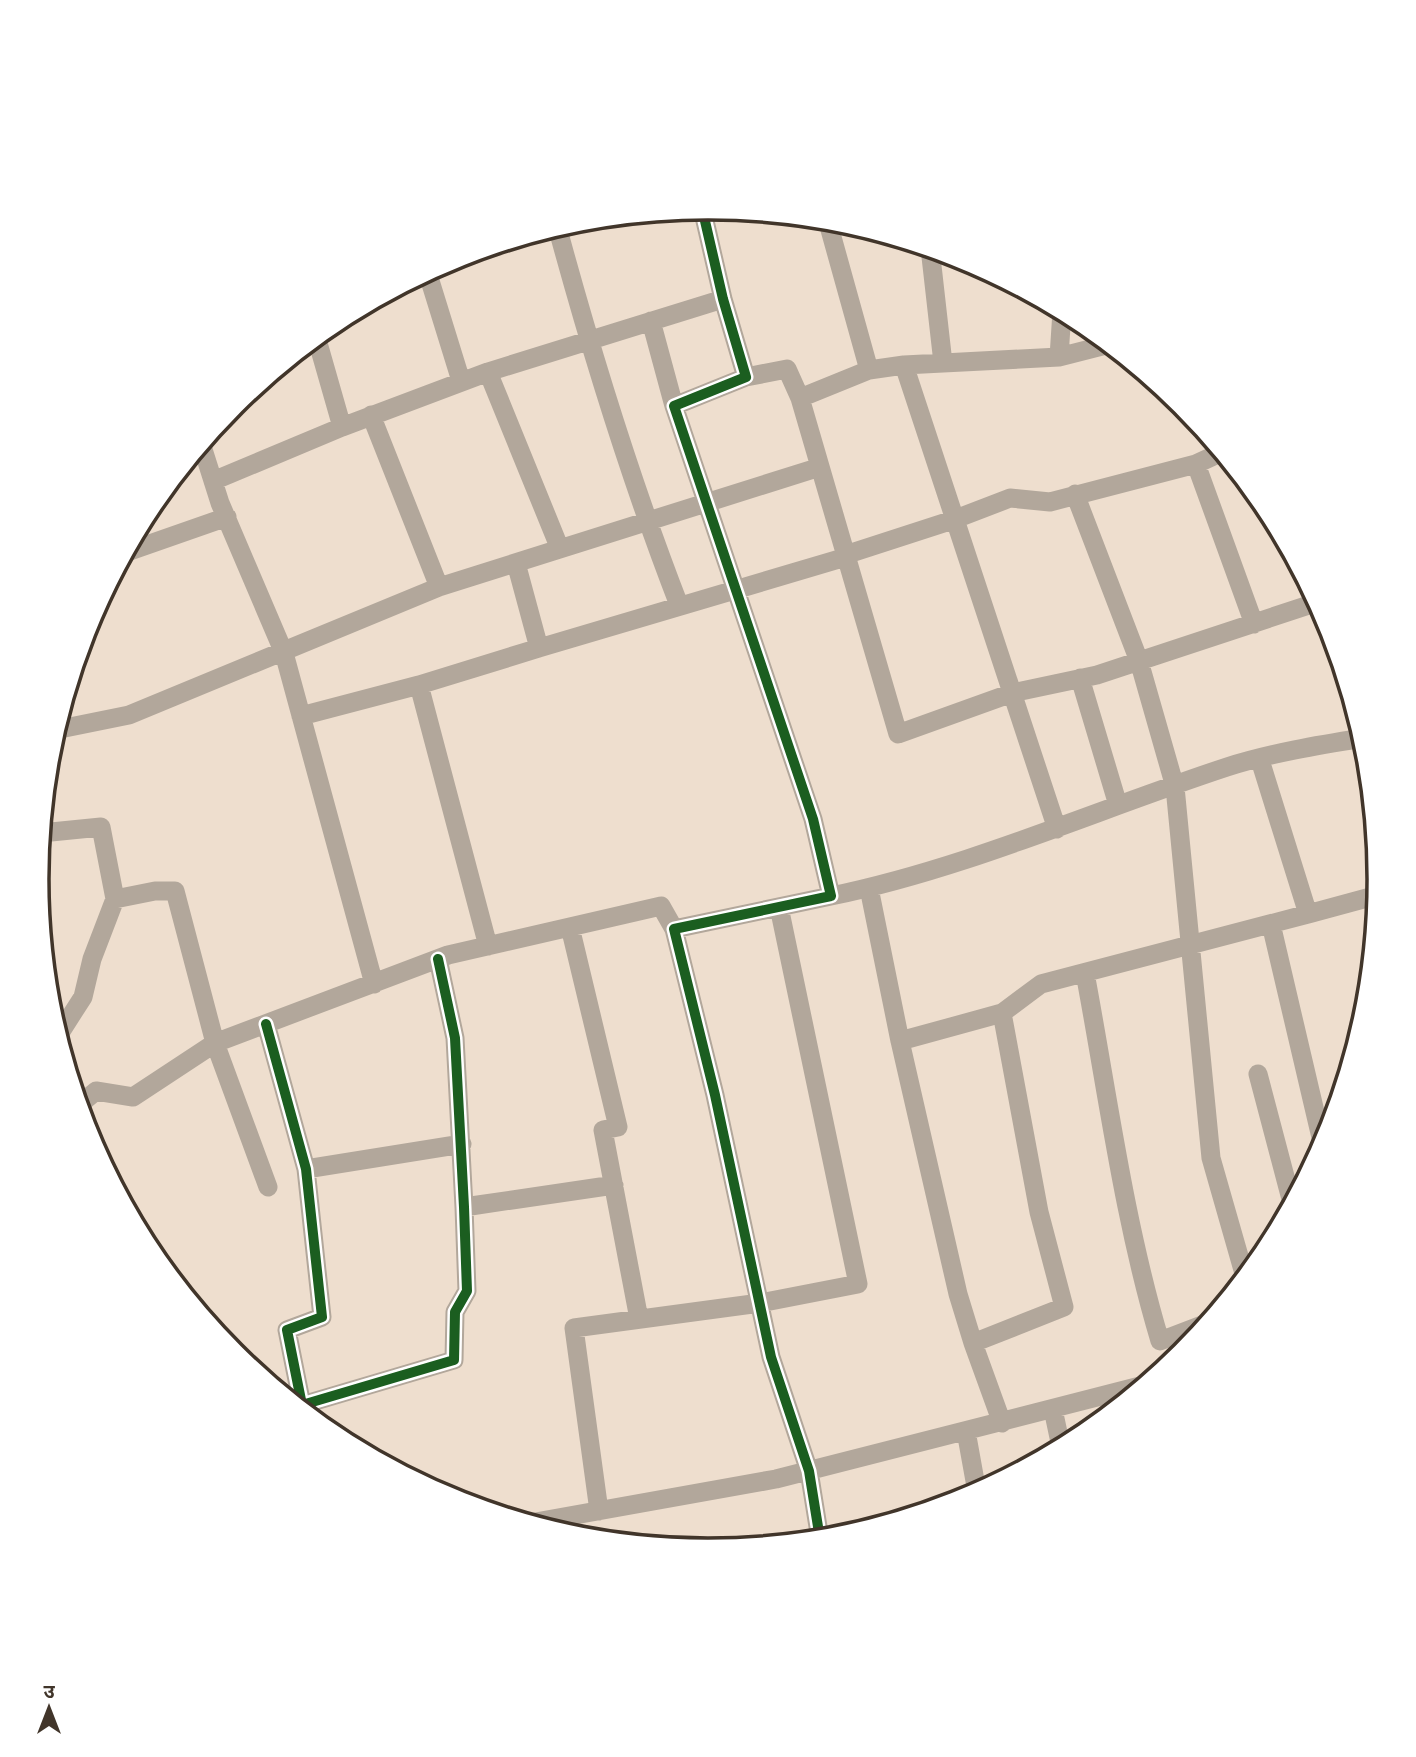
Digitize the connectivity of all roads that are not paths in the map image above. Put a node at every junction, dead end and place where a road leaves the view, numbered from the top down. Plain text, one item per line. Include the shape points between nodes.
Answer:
1 (705, 220) edge
2 (830, 231) edge
3 (560, 237) edge
4 (931, 258) edge
5 (430, 281) edge
6 (723, 299) junction
7 (651, 321) junction
8 (1061, 323) edge
9 (588, 340) junction
10 (319, 347) edge
11 (1097, 347) edge
12 (1059, 356) junction
13 (943, 363) junction
14 (904, 365) junction
15 (869, 370) junction
16 (488, 372) junction
17 (746, 377) junction
18 (461, 381) junction
19 (800, 398) junction
20 (674, 406) junction
21 (371, 415) junction
22 (342, 427) junction
23 (204, 454) edge
24 (1213, 456) edge
25 (1196, 464) junction
26 (820, 467) junction
27 (213, 481) junction
28 (1075, 495) junction
29 (705, 503) junction
30 (226, 517) junction
31 (646, 519) junction
32 (953, 520) junction
33 (137, 548) edge
34 (560, 549) junction
35 (846, 556) junction
36 (516, 563) junction
37 (439, 587) junction
38 (734, 588) junction
39 (679, 605) junction
40 (1308, 606) edge
41 (1254, 624) junction
42 (539, 648) junction
43 (284, 653) junction
44 (1139, 661) junction
45 (1080, 678) junction
46 (419, 685) junction
47 (1012, 692) junction
48 (301, 716) junction
49 (67, 728) edge
50 (1352, 740) edge
51 (1260, 760) junction
52 (1175, 787) junction
53 (1118, 805) junction
54 (1057, 829) junction
55 (50, 832) edge
56 (869, 888) junction
57 (831, 896) junction
58 (1367, 898) edge
59 (115, 899) junction
60 (779, 906) junction
61 (1308, 914) junction
62 (1270, 924) junction
63 (570, 927) junction
64 (674, 929) junction
65 (488, 946) junction
66 (1191, 947) junction
67 (438, 959) junction
68 (1085, 973) junction
69 (374, 984) junction
70 (1002, 1013) junction
71 (66, 1024) edge
72 (266, 1024) junction
73 (900, 1041) junction
74 (215, 1043) junction
75 (1258, 1074) dead end
76 (87, 1098) edge
77 (1318, 1127) edge
78 (462, 1144) junction
79 (306, 1169) junction
80 (614, 1185) junction
81 (268, 1187) dead end
82 (1289, 1190) edge
83 (464, 1207) junction
84 (1241, 1266) edge
85 (760, 1303) junction
86 (639, 1319) junction
87 (1186, 1331) edge
88 (973, 1343) junction
89 (298, 1394) edge
90 (1113, 1398) edge
91 (310, 1403) edge
92 (1053, 1409) junction
93 (1002, 1423) junction
94 (966, 1431) junction
95 (1059, 1436) edge
96 (809, 1471) junction
97 (975, 1480) edge
98 (599, 1511) junction
99 (555, 1519) edge
100 (818, 1528) edge

1 - 6 street
2 - 15 street
3 - 9 street
4 - 13 street
5 - 18 street
6 - 7 street
6 - 17 street
7 - 9 street
7 - 20 street
8 - 12 street
9 - 16 street
9 - 31 street
10 - 22 street
11 - 12 street
12 - 13 street
13 - 14 street
14 - 15 street
14 - 32 street
15 - 19 street
16 - 18 street
16 - 34 street
17 - 19 street via 787,369
17 - 20 street
18 - 21 street
19 - 26 street
20 - 29 street
21 - 22 street
21 - 37 street
22 - 27 street
23 - 27 street
24 - 25 street
25 - 28 street
25 - 41 street
26 - 29 street
26 - 35 street
27 - 30 street
28 - 32 street via 1050,502 1010,498
28 - 44 street
29 - 31 street
29 - 38 street
30 - 33 street
30 - 43 street
31 - 34 street
31 - 39 street
32 - 35 street
32 - 47 street
34 - 36 street
35 - 38 street
35 - 47 street via 898,734
36 - 37 street
36 - 42 street
37 - 43 street
38 - 39 street
38 - 57 street via 813,819
39 - 42 street
40 - 41 street
41 - 44 street
42 - 46 street
43 - 48 street
43 - 49 street via 129,715
44 - 45 street
44 - 52 street
45 - 47 street
45 - 53 street
46 - 48 street
46 - 65 street
47 - 54 street
48 - 69 street
50 - 51 street
51 - 52 street
51 - 61 street
52 - 53 street
52 - 66 street
53 - 54 street
54 - 56 street
55 - 59 street via 101,827
56 - 57 street
56 - 73 street
57 - 60 street
58 - 61 street
59 - 71 street via 83,997
59 - 74 street via 175,891
60 - 64 street
60 - 85 street via 858,1284
61 - 62 street
62 - 66 street
62 - 77 street
63 - 64 street via 661,906
63 - 65 street
63 - 80 street via 618,1127 603,1130
64 - 85 street
65 - 67 street
66 - 68 street
66 - 84 street via 1210,1158
67 - 69 street
67 - 78 street via 455,1038
68 - 70 street via 1041,985
68 - 87 street via 1146,1294 1160,1341
69 - 72 street
70 - 73 street
70 - 88 street via 1039,1212 1064,1307
72 - 74 street
72 - 79 street
73 - 88 street
74 - 76 street via 133,1097 96,1091
74 - 81 street
75 - 82 street
78 - 79 street
78 - 83 street
79 - 89 street via 322,1317 286,1330
80 - 83 street
80 - 86 street
83 - 91 street via 467,1291 455,1312 454,1360
85 - 86 street
85 - 96 street via 771,1357
86 - 98 street via 574,1328
88 - 93 street
90 - 92 street
92 - 93 street
92 - 95 street
93 - 94 street
94 - 96 street
94 - 97 street
96 - 98 street
96 - 100 street
98 - 99 street

